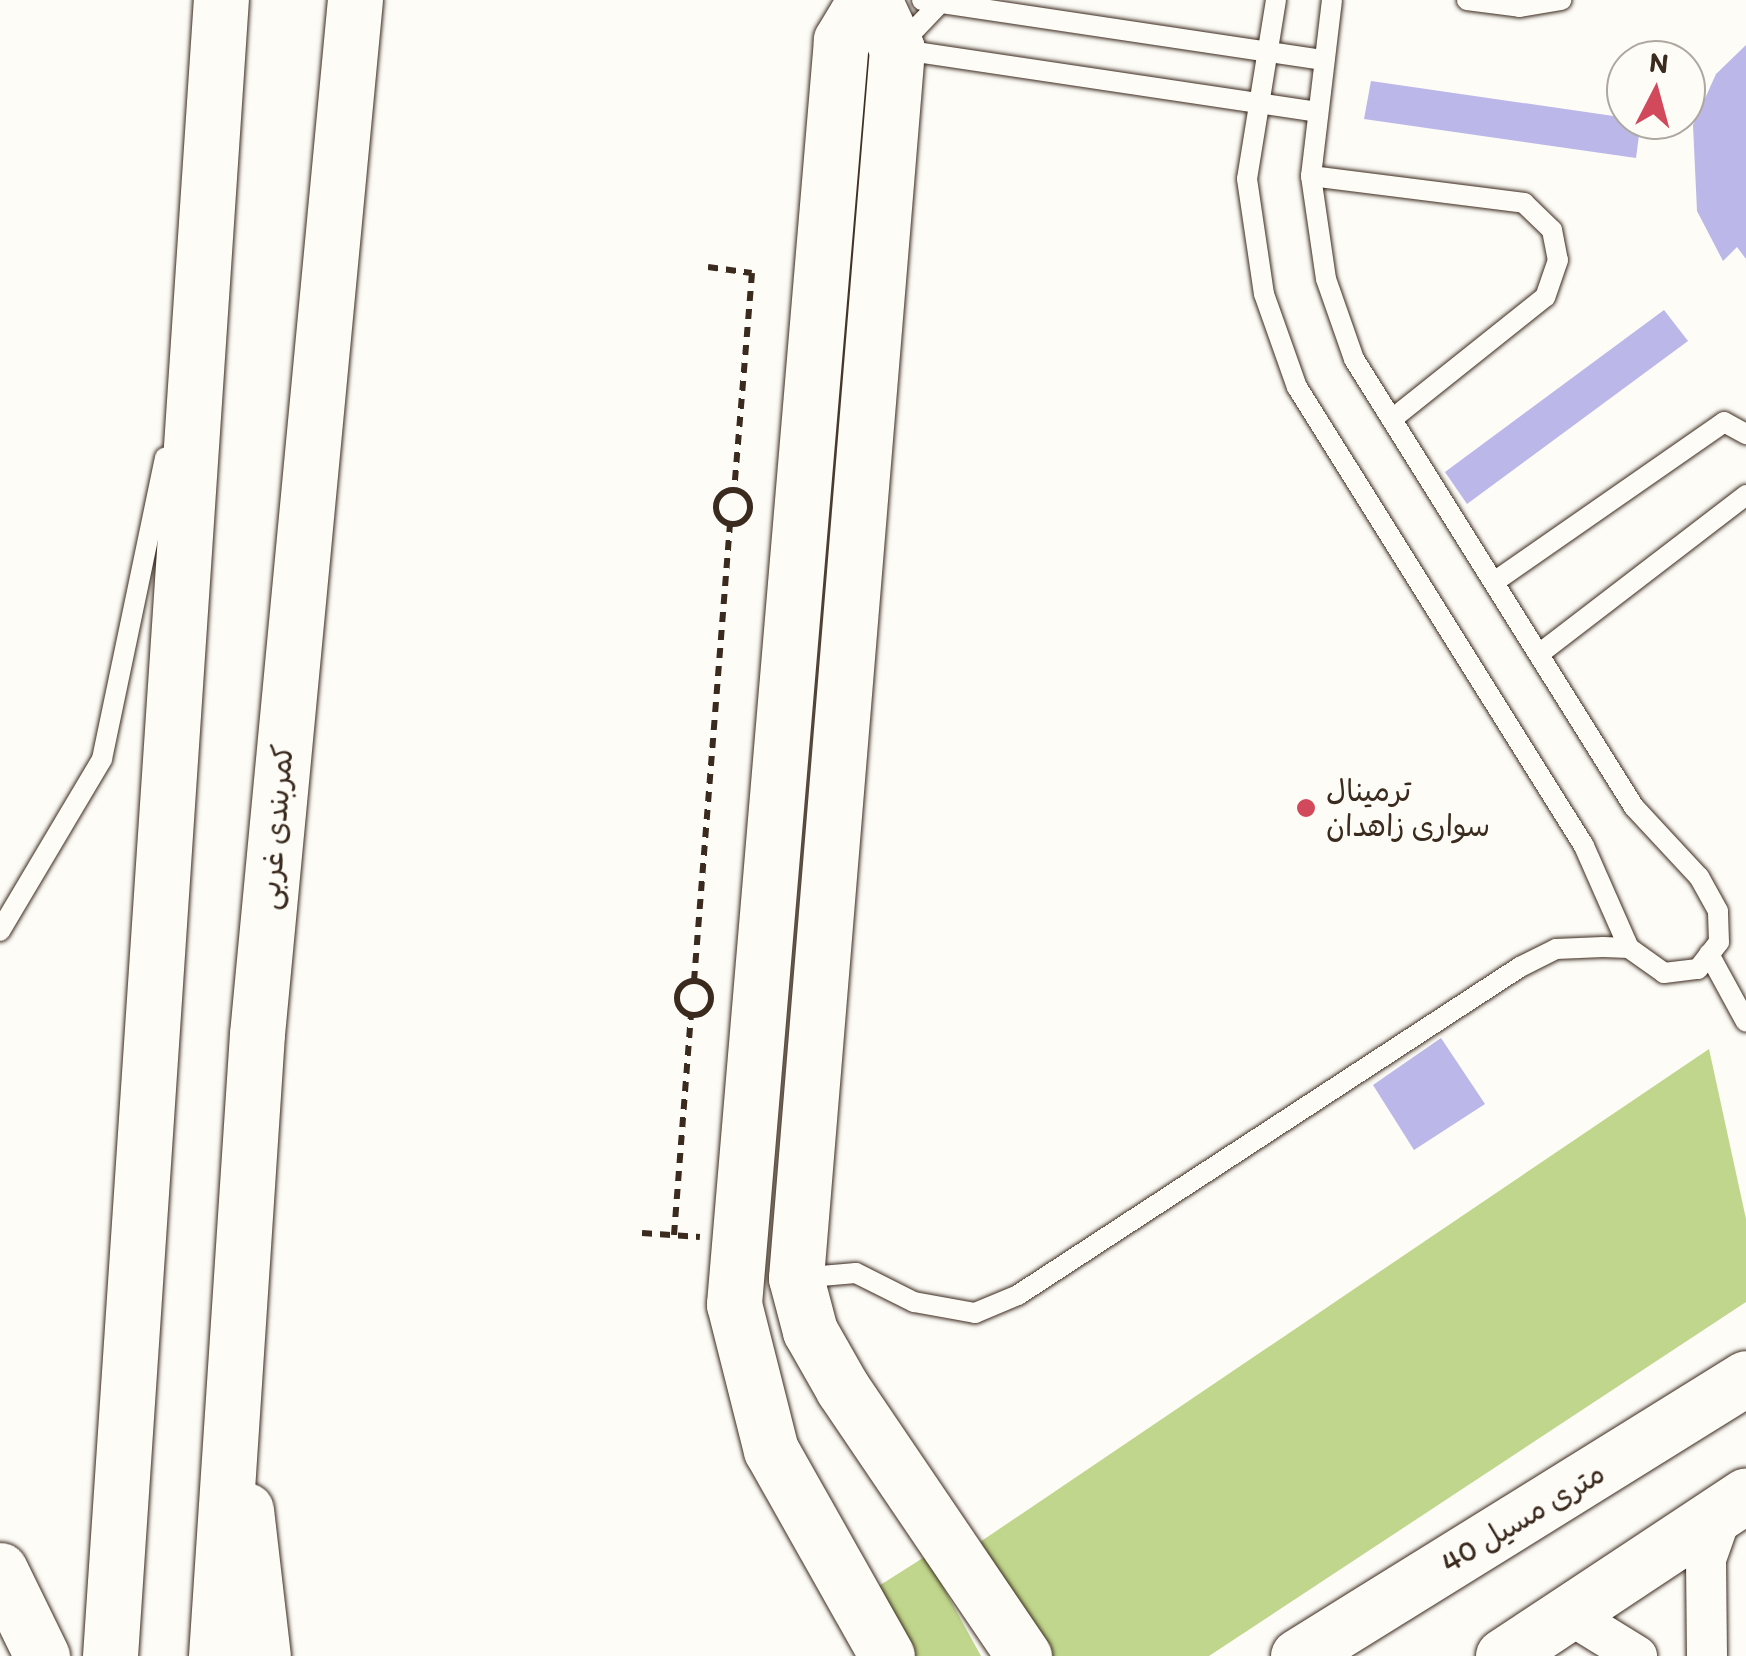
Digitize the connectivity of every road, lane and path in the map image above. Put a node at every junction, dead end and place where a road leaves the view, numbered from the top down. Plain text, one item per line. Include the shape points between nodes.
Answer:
1 (220, 0) edge
2 (356, 0) edge
3 (1276, 0) edge
4 (1332, 0) edge
5 (1466, 0) edge
6 (1561, 0) edge
7 (935, 1) edge
8 (860, 13) edge
9 (897, 48) junction
10 (1262, 50) junction
11 (1319, 59) junction
12 (1253, 102) junction
13 (1312, 111) junction
14 (1311, 176) junction
15 (204, 234) junction
16 (708, 267) dead end
17 (810, 405) junction
18 (866, 411) junction
19 (1392, 419) junction
20 (1746, 434) edge
21 (734, 491) junction
22 (1746, 495) edge
23 (730, 524) junction
24 (1494, 582) junction
25 (1539, 654) junction
26 (781, 760) junction
27 (836, 764) junction
28 (0, 931) edge
29 (1629, 948) junction
30 (1709, 954) junction
31 (694, 981) junction
32 (691, 1015) junction
33 (1746, 1022) edge
34 (773, 1146) junction
35 (642, 1233) dead end
36 (674, 1235) junction
37 (736, 1240) junction
38 (796, 1278) junction
39 (1746, 1378) edge
40 (231, 1426) junction
41 (1734, 1503) edge
42 (0, 1570) edge
43 (1568, 1614) junction
44 (42, 1656) edge
45 (110, 1656) edge
46 (216, 1656) edge
47 (264, 1656) edge
48 (886, 1656) edge
49 (1024, 1656) edge
50 (1298, 1656) edge
51 (1504, 1656) edge
52 (1637, 1656) edge
53 (1707, 1656) edge

1 - 15 main road
2 - 40 main road, کمربندی غربی via 256,1034
3 - 10 lane
4 - 11 lane
5 - 6 lane via 1520,7
7 - 9 lane
7 - 10 lane
8 - 9 main road
8 - 17 main road
9 - 12 lane
9 - 18 main road
10 - 11 lane
10 - 12 lane
11 - 13 lane
12 - 13 lane
12 - 29 lane via 1248,179 1264,294 1297,387 1584,846
13 - 14 lane
14 - 19 lane via 1326,279 1354,359
14 - 19 lane via 1524,203 1552,230 1558,260 1544,297
15 - 28 lane via 139,610 102,759
15 - 45 main road
16 - 21 path via 752,273
17 - 18 main road
17 - 26 main road
18 - 27 main road
19 - 24 lane
20 - 24 lane via 1724,422
21 - 23 path via 716,508
21 - 23 path via 750,509
22 - 25 lane
23 - 31 path
24 - 25 lane
25 - 30 lane via 1634,807 1680,852 1718,911 1720,942
26 - 27 main road
26 - 34 main road
27 - 34 main road
29 - 30 lane via 1664,973 1698,970
29 - 38 lane via 1556,950 1520,967 1018,1295 975,1313 914,1302 856,1273
30 - 33 lane
31 - 32 path via 676,999
31 - 32 path via 711,999
32 - 36 path
34 - 37 main road
34 - 38 main road
35 - 36 path
36 - 37 path
37 - 48 main road via 739,1345 771,1450
38 - 49 main road via 810,1331 843,1389
39 - 50 main road, 40 متری مسیل
40 - 46 main road, کمربندی غربی
40 - 47 main road
41 - 43 main road
41 - 53 street via 1706,1559
42 - 44 main road
43 - 51 main road
43 - 52 street

